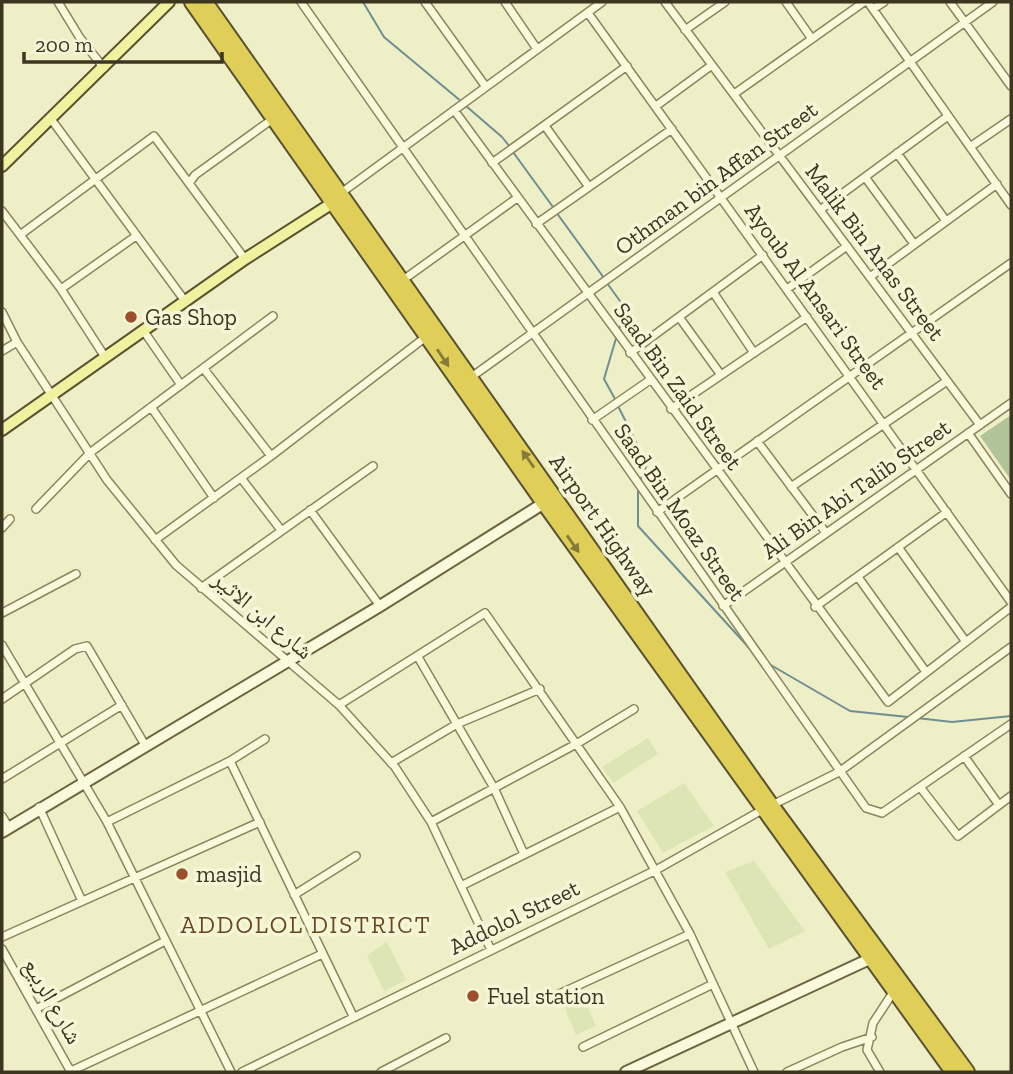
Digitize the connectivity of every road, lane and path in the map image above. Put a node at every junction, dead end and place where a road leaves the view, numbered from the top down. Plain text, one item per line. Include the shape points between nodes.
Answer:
1 (58, 2) edge
2 (169, 2) edge
3 (191, 2) edge
4 (301, 2) edge
5 (425, 2) edge
6 (505, 2) edge
7 (602, 2) edge
8 (665, 2) edge
9 (725, 2) edge
10 (786, 2) edge
11 (866, 2) edge
12 (884, 2) edge
13 (950, 2) edge
14 (993, 2) edge
15 (208, 3) edge
16 (873, 9) junction
17 (588, 13) junction
18 (965, 22) junction
19 (685, 30) junction
20 (812, 39) junction
21 (537, 49) junction
22 (910, 61) junction
23 (712, 65) junction
24 (627, 66) junction
25 (104, 68) junction
26 (1008, 74) edge
27 (1011, 86) edge
28 (486, 87) junction
29 (734, 94) junction
30 (656, 106) junction
31 (454, 110) junction
32 (948, 116) junction
33 (274, 118) junction
34 (51, 119) junction
35 (1011, 119) edge
36 (545, 126) junction
37 (672, 129) junction
38 (970, 147) junction
39 (404, 149) junction
40 (897, 153) junction
41 (779, 156) junction
42 (492, 163) junction
43 (2, 166) edge
44 (865, 177) junction
45 (95, 180) junction
46 (190, 182) junction
47 (997, 184) junction
48 (589, 187) junction
49 (722, 197) junction
50 (338, 198) junction
51 (517, 198) junction
52 (1011, 205) edge
53 (820, 210) junction
54 (2, 211) edge
55 (946, 221) junction
56 (536, 224) junction
57 (20, 235) junction
58 (136, 236) junction
59 (463, 237) junction
60 (914, 244) junction
61 (847, 246) junction
62 (763, 255) junction
63 (245, 259) junction
64 (1011, 264) edge
65 (870, 277) junction
66 (403, 280) junction
67 (61, 289) junction
68 (787, 289) junction
69 (713, 292) junction
70 (587, 294) junction
71 (185, 301) junction
72 (2, 312) edge
73 (273, 316) dead end
74 (678, 317) junction
75 (807, 317) junction
76 (143, 330) junction
77 (912, 333) junction
78 (532, 334) junction
79 (428, 336) junction
80 (17, 342) junction
81 (2, 351) edge
82 (630, 353) junction
83 (754, 353) junction
84 (105, 356) junction
85 (204, 369) junction
86 (721, 375) junction
87 (850, 376) junction
88 (649, 380) junction
89 (467, 381) junction
90 (947, 381) junction
91 (181, 385) junction
92 (54, 394) junction
93 (1011, 403) edge
94 (151, 408) junction
95 (671, 409) junction
96 (592, 420) junction
97 (884, 424) junction
98 (980, 425) junction
99 (2, 430) edge
100 (968, 433) junction
101 (757, 441) junction
102 (91, 452) junction
103 (271, 456) junction
104 (373, 466) dead end
105 (716, 470) junction
106 (917, 470) junction
107 (242, 478) junction
108 (791, 487) junction
109 (1011, 494) edge
110 (214, 498) junction
111 (544, 503) junction
112 (36, 509) dead end
113 (310, 510) junction
114 (657, 512) junction
115 (947, 512) junction
116 (10, 519) dead end
117 (2, 528) edge
118 (281, 530) junction
119 (826, 533) junction
120 (155, 540) junction
121 (898, 548) junction
122 (783, 563) junction
123 (76, 574) dead end
124 (858, 577) junction
125 (201, 588) junction
126 (1011, 602) edge
127 (380, 606) junction
128 (723, 606) junction
129 (815, 607) junction
130 (1011, 607) edge
131 (2, 613) edge
132 (966, 642) junction
133 (2, 645) edge
134 (1011, 647) edge
135 (418, 657) junction
136 (287, 661) junction
137 (926, 672) junction
138 (25, 682) junction
139 (540, 689) junction
140 (2, 699) edge
141 (122, 705) junction
142 (339, 705) junction
143 (634, 709) dead end
144 (457, 724) junction
145 (1011, 724) edge
146 (265, 739) dead end
147 (61, 743) junction
148 (578, 743) junction
149 (145, 745) junction
150 (964, 757) junction
151 (230, 761) junction
152 (391, 763) junction
153 (839, 772) junction
154 (2, 779) edge
155 (83, 781) junction
156 (920, 787) junction
157 (494, 788) junction
158 (1011, 796) edge
159 (999, 804) junction
160 (39, 807) junction
161 (620, 807) junction
162 (767, 807) junction
163 (107, 822) junction
164 (260, 822) junction
165 (431, 822) junction
166 (4, 825) edge
167 (524, 854) junction
168 (356, 856) dead end
169 (656, 870) junction
170 (136, 877) junction
171 (461, 886) junction
172 (294, 895) junction
173 (82, 901) junction
174 (690, 934) junction
175 (2, 937) edge
176 (165, 941) junction
177 (2, 949) edge
178 (491, 950) junction
179 (322, 954) junction
180 (876, 956) junction
181 (6, 958) junction
182 (2, 967) edge
183 (713, 984) junction
184 (894, 991) junction
185 (557, 995) dead end
186 (36, 1009) junction
187 (199, 1011) junction
188 (918, 1013) junction
189 (353, 1016) junction
190 (729, 1023) junction
191 (872, 1037) junction
192 (446, 1038) dead end
193 (583, 1047) dead end
194 (70, 1072) edge
195 (231, 1072) edge
196 (242, 1072) edge
197 (384, 1072) edge
198 (626, 1072) edge
199 (754, 1072) edge
200 (787, 1072) edge
201 (880, 1072) edge
202 (953, 1072) edge
203 (967, 1072) edge

1 - 25 street
2 - 25 main road
3 - 33 highway, Airport Highway
4 - 39 street, Saad Bin Moaz Street
5 - 28 street
6 - 21 street
7 - 17 street
8 - 19 street, Malik Bin Anas Street
9 - 19 street
10 - 20 street
11 - 16 street
11 - 20 street
12 - 16 street
13 - 18 street
14 - 18 street, Othman bin Affan Street
15 - 50 highway, Airport Highway
16 - 22 street
17 - 21 street
17 - 24 street, Ayoub Al Ansari Street
18 - 22 street, Othman bin Affan Street
18 - 26 street
19 - 23 street, Malik Bin Anas Street
20 - 29 street
21 - 28 street
22 - 32 street
22 - 41 street, Othman bin Affan Street
23 - 29 street, Malik Bin Anas Street
23 - 30 street
24 - 30 street, Ayoub Al Ansari Street
24 - 36 street
25 - 34 main road
26 - 27 street
28 - 31 street
29 - 41 street, Malik Bin Anas Street
30 - 37 street, Ayoub Al Ansari Street
31 - 39 street
31 - 42 street, Saad Bin Zaid Street
32 - 38 street
32 - 40 street
33 - 46 street
33 - 50 highway, Airport Highway
34 - 43 main road
34 - 45 street
35 - 38 street
36 - 42 street
36 - 48 street
37 - 48 street
37 - 49 street, Ayoub Al Ansari Street
38 - 47 street
39 - 50 street
39 - 59 street, Saad Bin Moaz Street
40 - 44 street
40 - 55 street
41 - 49 street, Othman bin Affan Street
41 - 53 street, Malik Bin Anas Street
42 - 51 street, Saad Bin Zaid Street
44 - 53 street
44 - 60 street
45 - 46 street via 154,135
45 - 57 street
45 - 58 street
46 - 63 street
47 - 52 street
47 - 55 street
48 - 56 street
49 - 62 street, Ayoub Al Ansari Street
49 - 70 street, Othman bin Affan Street
50 - 63 main road
50 - 66 highway, Airport Highway
50 - 79 highway, Airport Highway
51 - 56 street, Saad Bin Zaid Street
51 - 59 street
53 - 61 street, Malik Bin Anas Street
54 - 57 street
55 - 60 street
56 - 70 street, Saad Bin Zaid Street
57 - 67 street
58 - 67 street
58 - 71 street
59 - 66 street
59 - 78 street, Saad Bin Moaz Street
60 - 65 street
61 - 65 street, Malik Bin Anas Street
61 - 68 street
62 - 68 street, Ayoub Al Ansari Street
62 - 69 street
63 - 71 main road
64 - 77 street
65 - 77 street, Malik Bin Anas Street
66 - 89 highway, Airport Highway
67 - 84 street
68 - 75 street, Ayoub Al Ansari Street
69 - 74 street
69 - 83 street
70 - 78 street, Othman bin Affan Street
70 - 82 street, Saad Bin Zaid Street
71 - 76 main road
72 - 80 street, شارع ابن الاثير
73 - 85 street
74 - 82 street
74 - 86 street
75 - 83 street
75 - 87 street, Ayoub Al Ansari Street
76 - 84 main road
76 - 91 street
77 - 87 street
77 - 90 street, Malik Bin Anas Street
78 - 89 street, Othman bin Affan Street
78 - 96 street, Saad Bin Moaz Street
79 -> 89 highway, Airport Highway
79 - 103 street
80 - 81 street
80 - 92 street, شارع ابن الاثير
82 - 88 street, Saad Bin Zaid Street
83 - 86 street
84 - 92 main road
85 - 91 street
85 - 103 street
86 - 95 street
87 - 97 street, Ayoub Al Ansari Street
87 - 101 street
88 - 95 street, Saad Bin Zaid Street
88 - 96 street
89 - 111 highway, Airport Highway
162 -> 89 highway, Airport Highway
90 - 97 street
90 - 98 street, Malik Bin Anas Street
91 - 94 street
92 - 99 main road
92 - 102 street, شارع ابن الاثير
93 - 98 street, Ali Bin Abi Talib Street
94 - 102 street
94 - 110 street
95 - 105 street, Saad Bin Zaid Street
96 - 114 street, Saad Bin Moaz Street
97 - 106 street, Ayoub Al Ansari Street
97 - 108 street
98 - 100 street, Ali Bin Abi Talib Street
100 - 106 street, Ali Bin Abi Talib Street
100 - 109 street
101 - 105 street
101 - 108 street
102 - 112 street
102 - 120 street, شارع ابن الاثير via 107,480
103 - 107 street
104 - 113 street
105 - 114 street
105 - 122 street, Saad Bin Zaid Street
106 - 115 street, Ayoub Al Ansari Street
106 - 119 street, Ali Bin Abi Talib Street
107 - 110 street
107 - 118 street
108 - 119 street
110 - 120 street
111 - 127 main road
111 -> 162 highway, Airport Highway
113 - 118 street
113 - 127 street
114 - 128 street, Saad Bin Moaz Street
115 - 121 street
115 - 126 street, Ayoub Al Ansari Street
116 - 117 street
118 - 125 street
119 - 122 street, Ali Bin Abi Talib Street
120 - 125 street, شارع ابن الاثير
121 - 124 street
121 - 132 street
122 - 128 street, Ali Bin Abi Talib Street
122 - 129 street, Saad Bin Zaid Street
123 - 131 street
124 - 129 street
124 - 137 street
125 - 136 street, شارع ابن الاثير
127 - 136 main road
128 - 153 street, Saad Bin Moaz Street
129 - 137 street, Saad Bin Zaid Street via 888,702
130 - 132 street
132 - 137 street
133 - 138 street
134 - 153 street, Addolol Street
135 - 139 street via 485,613
135 - 142 street
135 - 144 street
136 - 142 street, شارع ابن الاثير
136 - 149 main road
138 - 140 street
138 - 141 street via 83,645 91,649
138 - 147 street
139 - 144 street
139 - 148 street
141 - 147 street
141 - 149 street
142 - 152 street, شارع ابن الاثير
143 - 148 street
144 - 152 street
144 - 157 street
145 - 150 street
146 - 151 street
147 - 154 street
147 - 155 street
148 - 157 street
148 - 161 street
149 - 155 main road
150 - 156 street
150 - 159 street
151 - 163 street
151 - 164 street
152 - 165 street, شارع ابن الاثير
153 - 156 street, Saad Bin Moaz Street via 866,808 882,813
153 - 162 street, Addolol Street
155 - 160 main road
155 - 163 street
156 - 159 street via 958,836
157 - 165 street
157 - 167 street
158 - 159 street
160 - 166 main road
160 - 173 street
161 - 167 street
161 - 169 street
162 - 169 street, Addolol Street
162 - 180 highway, Airport Highway
163 - 170 street
164 - 170 street
164 - 172 street
165 - 171 street, شارع ابن الاثير
167 - 171 street
168 - 172 street
169 - 174 street
169 - 178 street, Addolol Street
170 - 173 street
170 - 176 street
171 - 178 street, شارع ابن الاثير
172 - 179 street
173 - 175 street
174 - 183 street
174 - 185 street
176 - 186 street
176 - 187 street
177 - 181 street, شارع الربيع
178 - 189 street, Addolol Street
179 - 187 street
179 - 189 street
180 - 184 highway, Airport Highway
180 - 188 highway, Airport Highway
180 - 190 main road
181 - 182 street
181 - 186 street, شارع الربيع
183 - 190 street
183 - 193 street
184 - 188 highway, Airport Highway
184 - 191 street via 873,1024
186 - 194 street, شارع الربيع
187 - 194 street
187 - 195 street
188 - 202 highway, Airport Highway
188 - 203 highway, Airport Highway
189 - 196 street, Addolol Street
190 - 198 main road
190 - 199 street
191 - 200 street
191 - 201 street via 867,1050
192 - 197 street

